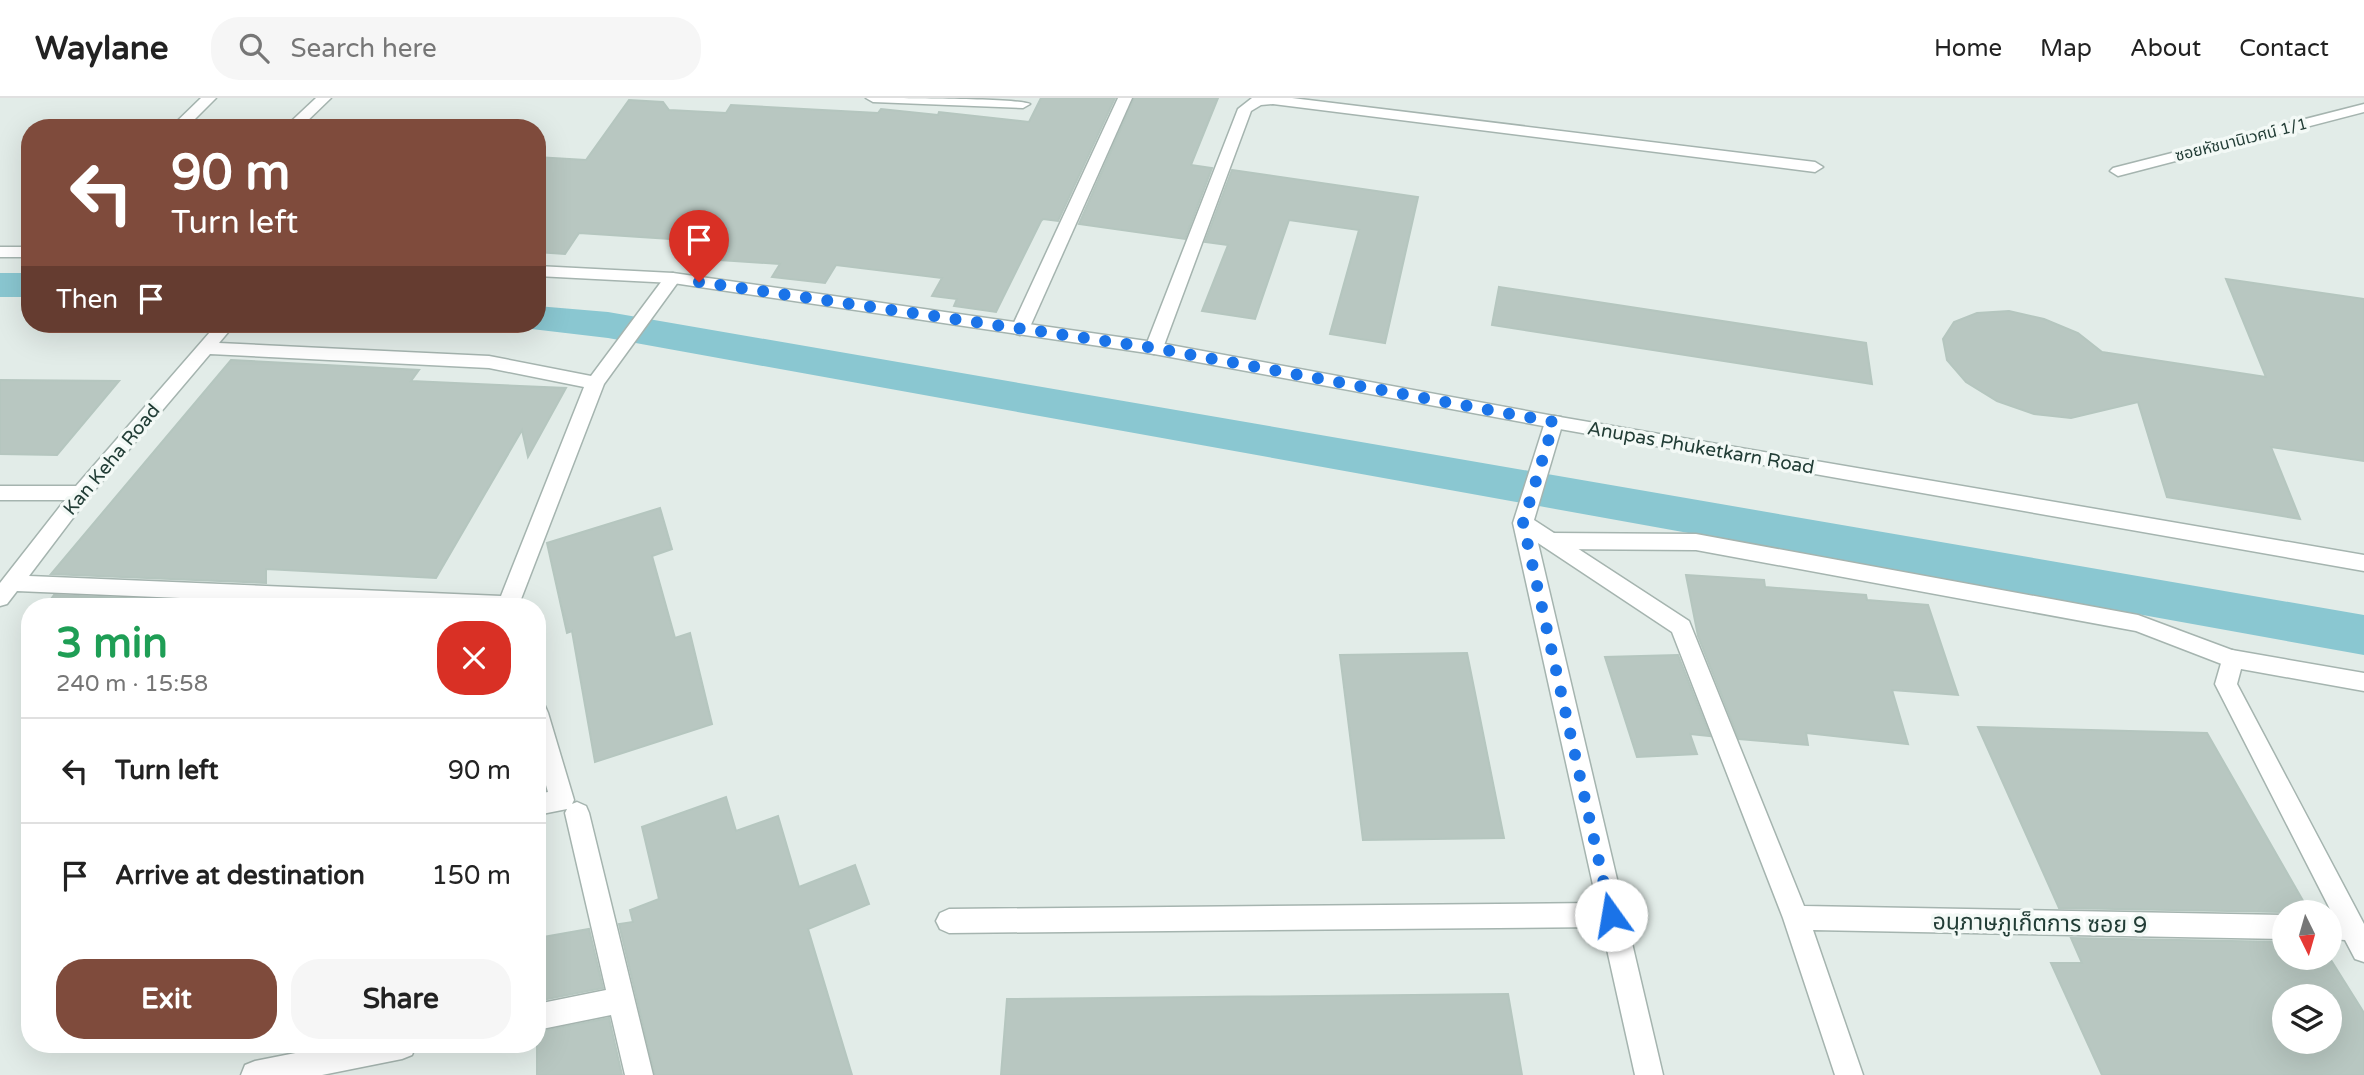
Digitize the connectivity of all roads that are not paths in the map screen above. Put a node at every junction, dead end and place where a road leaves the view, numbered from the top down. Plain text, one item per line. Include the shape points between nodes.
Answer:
1 (209, 98) edge
2 (324, 98) edge
3 (873, 98) edge
4 (1125, 98) edge
5 (1023, 104) dead end
6 (2364, 108) edge
7 (187, 119) edge
8 (301, 119) edge
9 (1815, 167) dead end
10 (2118, 171) dead end
11 (0, 252) edge
12 (21, 252) edge
13 (546, 271) edge
14 (673, 278) junction
15 (1020, 329) junction
16 (218, 333) edge
17 (205, 348) junction
18 (1154, 348) junction
19 (594, 383) junction
20 (1554, 422) junction
21 (0, 493) edge
22 (81, 494) junction
23 (1523, 523) junction
24 (1550, 541) junction
25 (2364, 563) edge
26 (6, 590) edge
27 (256, 598) edge
28 (509, 598) edge
29 (2232, 659) junction
30 (2364, 682) edge
31 (546, 744) edge
32 (546, 803) edge
33 (577, 813) dead end
34 (2327, 900) edge
35 (1611, 915) junction
36 (1796, 918) junction
37 (949, 921) dead end
38 (2272, 927) edge
39 (2342, 930) edge
40 (2364, 950) edge
41 (621, 1000) junction
42 (546, 1015) edge
43 (363, 1053) edge
44 (261, 1074) edge
45 (639, 1075) edge
46 (1649, 1075) edge
47 (1849, 1075) edge

1 - 7 street
2 - 8 street
3 - 5 street
4 - 15 street
6 - 10 street, ซอยหัชนานิเวศน์ 1/1
9 - 18 street via 1257,101 1245,109
11 - 12 street
13 - 14 street, Anupas Phuketkarn Road
14 - 15 street, Anupas Phuketkarn Road
14 - 19 street
15 - 18 street, Anupas Phuketkarn Road
16 - 17 street, Kan Keha Road
17 - 19 street via 489,362
17 - 22 street, Kan Keha Road
18 - 20 street, Anupas Phuketkarn Road
19 - 28 street
20 - 23 street
20 - 25 street, Anupas Phuketkarn Road
21 - 22 street
22 - 26 street, Kan Keha Road
23 - 24 street
23 - 35 street
24 - 29 street via 1696,542 2138,623
24 - 36 street via 1681,627
26 - 27 street
29 - 30 street
29 - 34 street via 2225,684
31 - 32 street via 562,800
33 - 41 street
35 - 37 street
35 - 46 street
36 - 38 street, อนุภาษภูเก็ตการ ซอย 9
36 - 47 street
39 - 40 street
41 - 42 street
41 - 45 street
43 - 44 street

